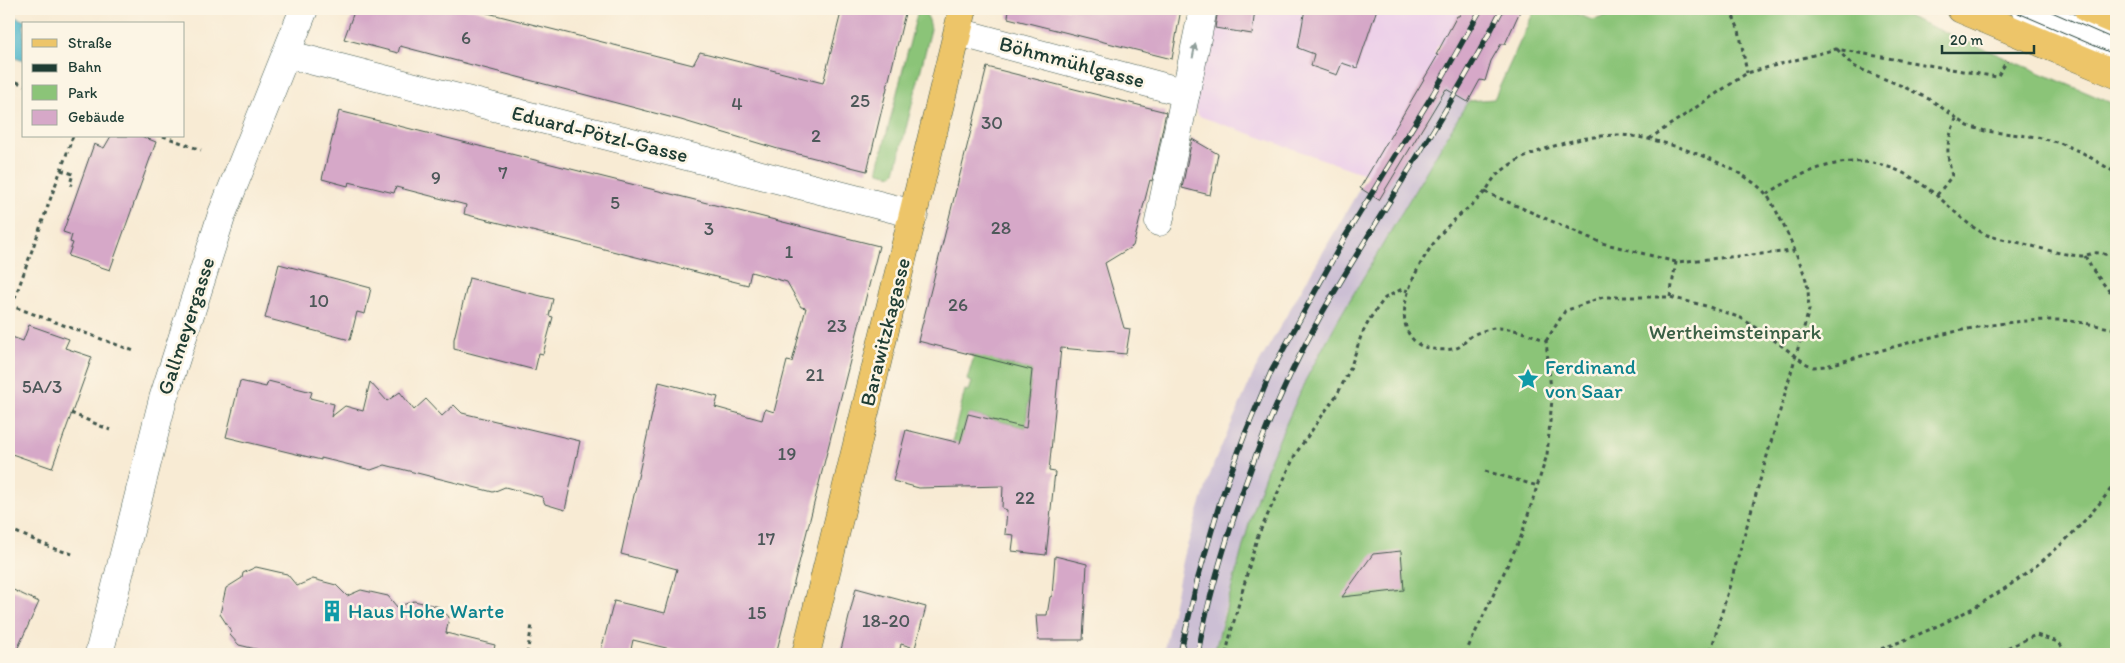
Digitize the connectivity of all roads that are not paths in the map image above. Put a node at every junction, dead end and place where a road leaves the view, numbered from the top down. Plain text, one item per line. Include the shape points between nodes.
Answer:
1 (304, 9) edge
2 (1203, 9) edge
3 (1961, 9) edge
4 (2025, 9) edge
5 (2088, 9) edge
6 (961, 20) edge
7 (2116, 21) edge
8 (2116, 47) edge
9 (286, 54) junction
10 (2116, 74) edge
11 (1186, 93) junction
12 (914, 214) junction
13 (1160, 222) dead end
14 (99, 654) edge
15 (806, 654) edge

1 - 9 street, Gallmeyergasse
11 -> 2 street
3 - 10 main road
4 - 8 street
5 - 7 main road
6 - 11 street, Böhmmühlgasse
6 - 12 main road, Barawitzkagasse
9 - 12 street, Eduard-Pötzl-Gasse
9 - 14 street, Gallmeyergasse via 222,214 163,398
11 - 13 street
12 - 15 main road, Barawitzkagasse

